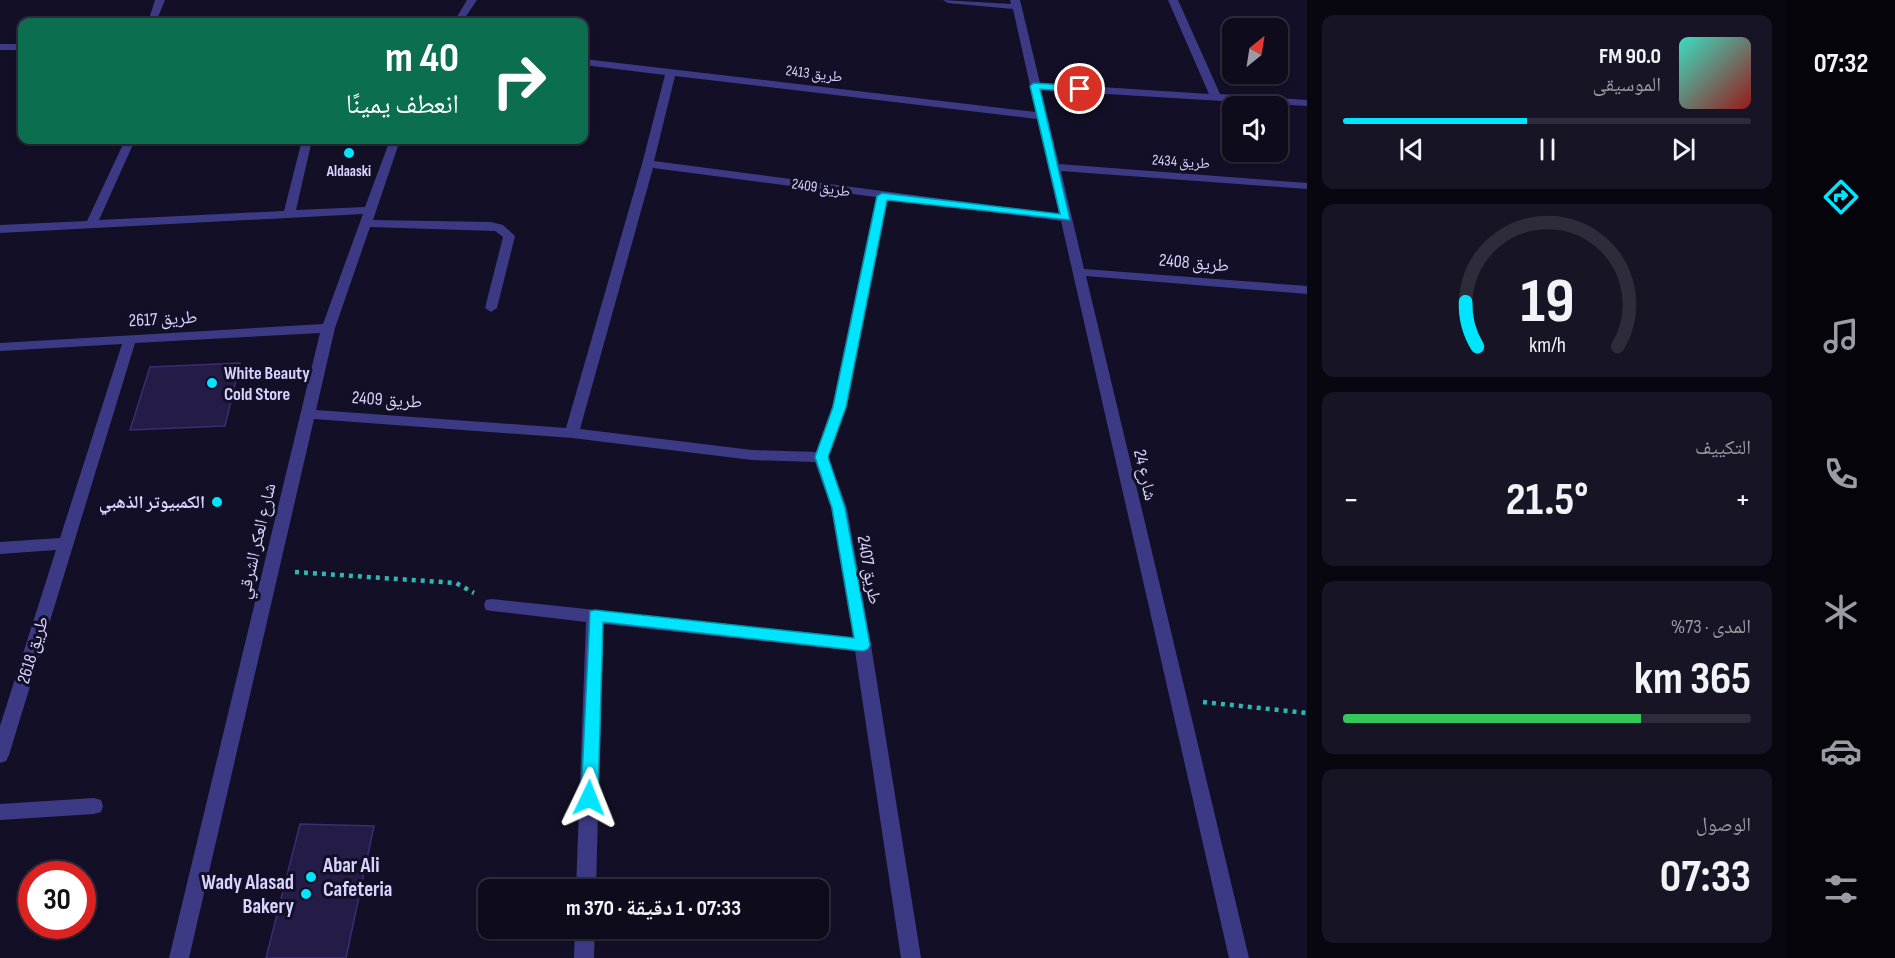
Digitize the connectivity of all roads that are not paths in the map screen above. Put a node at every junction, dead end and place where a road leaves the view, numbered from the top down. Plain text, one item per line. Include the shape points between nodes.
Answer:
1 (160, 0) edge
2 (472, 0) edge
3 (948, 0) edge
4 (1173, 0) edge
5 (1015, 3) edge
6 (153, 18) edge
7 (461, 18) edge
8 (4, 47) edge
9 (0, 61) edge
10 (588, 62) edge
11 (671, 72) junction
12 (1034, 86) junction
13 (1216, 98) junction
14 (1307, 103) edge
15 (1041, 116) junction
16 (128, 144) edge
17 (306, 144) edge
18 (394, 144) edge
19 (648, 164) junction
20 (1053, 167) junction
21 (1307, 186) edge
22 (882, 196) junction
23 (289, 213) junction
24 (367, 217) junction
25 (1066, 218) junction
26 (91, 225) junction
27 (0, 229) edge
28 (1078, 272) junction
29 (1307, 290) edge
30 (491, 308) dead end
31 (328, 328) junction
32 (130, 339) junction
33 (0, 346) edge
34 (307, 414) junction
35 (572, 433) junction
36 (821, 457) junction
37 (65, 544) junction
38 (0, 548) edge
39 (492, 604) road end
40 (595, 615) junction
41 (863, 645) junction
42 (0, 755) edge
43 (94, 806) dead end
44 (0, 812) edge
45 (586, 879) edge
46 (585, 939) edge
47 (179, 958) edge
48 (584, 958) edge
49 (911, 958) edge
50 (1239, 958) edge

1 - 6 street
2 - 7 street
3 - 5 street
4 - 13 street
5 - 12 street, شارع 24
8 - 9 street
10 - 11 street, طريق 2413
11 - 15 street, طريق 2413
11 - 19 street
12 - 13 street
12 - 15 street, شارع 24
13 - 14 street
15 - 20 street, شارع 24
16 - 26 street
17 - 23 street
18 - 24 street, شارع العكر الشرقي
19 - 22 street, طريق 2409
19 - 35 street
20 - 21 street, طريق 2434
20 - 25 street, شارع 24
22 - 25 street, طريق 2409
22 - 36 street via 839,407
23 - 24 street
23 - 26 street
24 - 30 street via 491,226 506,231 509,236
24 - 31 street, شارع العكر الشرقي
25 - 28 street, شارع 24
26 - 27 street
28 - 29 street, طريق 2408
28 - 50 street, شارع 24
31 - 32 street, طريق 2617
31 - 34 street, شارع العكر الشرقي
32 - 33 street, طريق 2617
32 - 37 street, طريق 2618
34 - 35 street, طريق 2409
34 - 47 street, شارع العكر الشرقي
35 - 36 street, طريق 2409 via 752,455
36 - 41 street, طريق 2407 via 838,508
37 - 38 street
37 - 42 street, طريق 2618
39 - 40 street
40 - 41 street
40 - 45 street
41 - 49 street, طريق 2407
43 - 44 street
46 - 48 street

